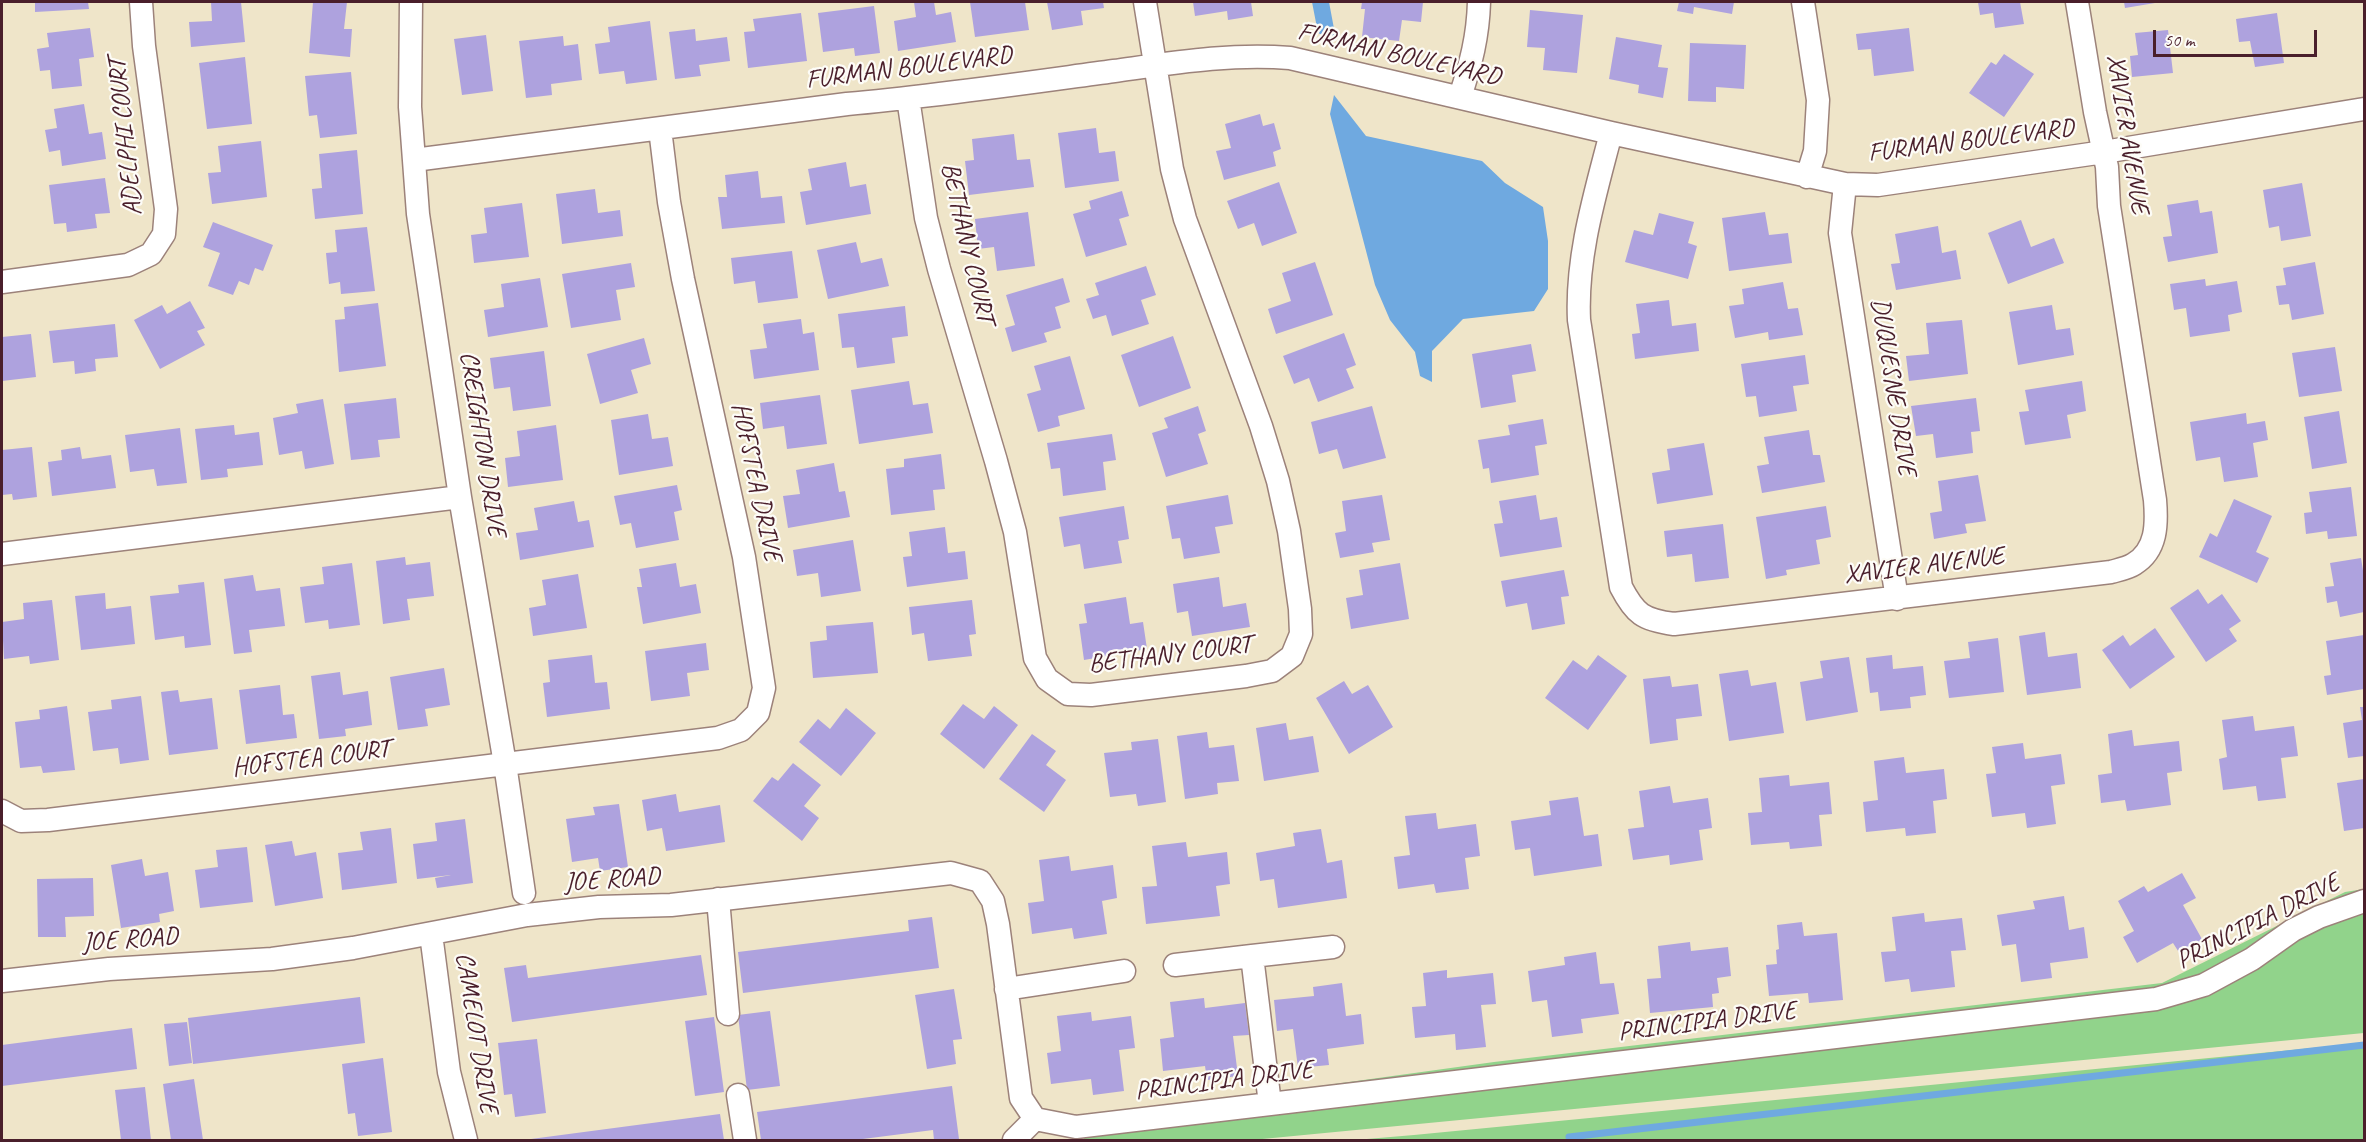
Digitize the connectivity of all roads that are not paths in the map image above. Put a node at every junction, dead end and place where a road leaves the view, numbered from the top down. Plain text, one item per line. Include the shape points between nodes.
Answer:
1 (141, 2) edge
2 (411, 2) edge
3 (1144, 2) edge
4 (1479, 2) edge
5 (1803, 2) edge
6 (2077, 2) edge
7 (1155, 66) junction
8 (1460, 97) junction
9 (908, 98) junction
10 (2364, 109) edge
11 (660, 129) junction
12 (1611, 133) junction
13 (2104, 152) junction
14 (414, 160) junction
15 (1807, 177) junction
16 (1845, 184) junction
17 (2, 282) edge
18 (460, 497) junction
19 (2, 554) edge
20 (1897, 599) junction
21 (630, 748) joint
22 (505, 764) junction
23 (2, 811) edge
24 (524, 893) dead end
25 (718, 899) junction
26 (2364, 901) edge
27 (431, 934) junction
28 (1333, 947) dead end
29 (1252, 956) junction
30 (1175, 965) dead end
31 (1124, 971) dead end
32 (2, 981) edge
33 (1006, 989) junction
34 (728, 1014) dead end
35 (738, 1095) dead end
36 (1270, 1104) junction
37 (1035, 1119) junction
38 (466, 1140) edge
39 (745, 1140) edge
40 (1014, 1140) edge

1 - 17 street, ADELPHI COURT via 166,209 164,234 151,254 128,265
2 - 14 street, CREIGHTON DRIVE
3 - 7 street, BETHANY COURT
4 - 8 street via 1478,32
5 - 15 street via 1818,100 1815,151
6 - 13 street, XAVIER AVENUE
7 - 8 street, FURMAN BOULEVARD via 1236,56 1279,57
7 - 9 street, FURMAN BOULEVARD
7 - 9 street, BETHANY COURT via 1172,169 1185,219 1261,426 1289,531 1301,634 1292,656 1272,671 1246,676 1091,695 1068,694 1047,679 1035,658 1015,532 926,218
8 - 12 street, FURMAN BOULEVARD
9 - 11 street, FURMAN BOULEVARD
10 - 13 street, FURMAN BOULEVARD
11 - 14 street, FURMAN BOULEVARD
11 - 21 street, HOFSTEA DRIVE via 681,268 738,526 764,688 758,713 741,730 718,738
12 - 15 street, FURMAN BOULEVARD
12 - 20 street, XAVIER AVENUE via 1580,264 1579,320 1621,587 1632,608 1651,621 1674,624
13 - 16 street, FURMAN BOULEVARD via 1878,185
13 - 20 street, XAVIER AVENUE via 2155,500 2157,525 2150,548 2134,565 2111,572
14 - 18 street, CREIGHTON DRIVE via 418,214
15 - 16 street, FURMAN BOULEVARD
16 - 20 street, DUQUESNE DRIVE via 1840,233
18 - 19 street
18 - 22 street, CREIGHTON DRIVE
21 - 22 street, HOFSTEA COURT
22 - 23 street, HOFSTEA COURT via 48,820 21,821
22 - 24 street, CREIGHTON DRIVE
25 - 27 street, JOE ROAD via 527,915
25 - 33 street, JOE ROAD via 951,873 980,881 993,901
25 - 34 street
26 - 36 street, PRINCIPIA DRIVE via 2293,930 2204,985 2156,999
27 - 32 street, JOE ROAD via 272,958
27 - 38 street, CAMELOT DRIVE via 449,1072
28 - 29 street
29 - 30 street
29 - 36 street
31 - 33 street
33 - 37 street, JOE ROAD via 1021,1098
35 - 39 street
36 - 37 street, PRINCIPIA DRIVE via 1076,1127
37 - 40 street

